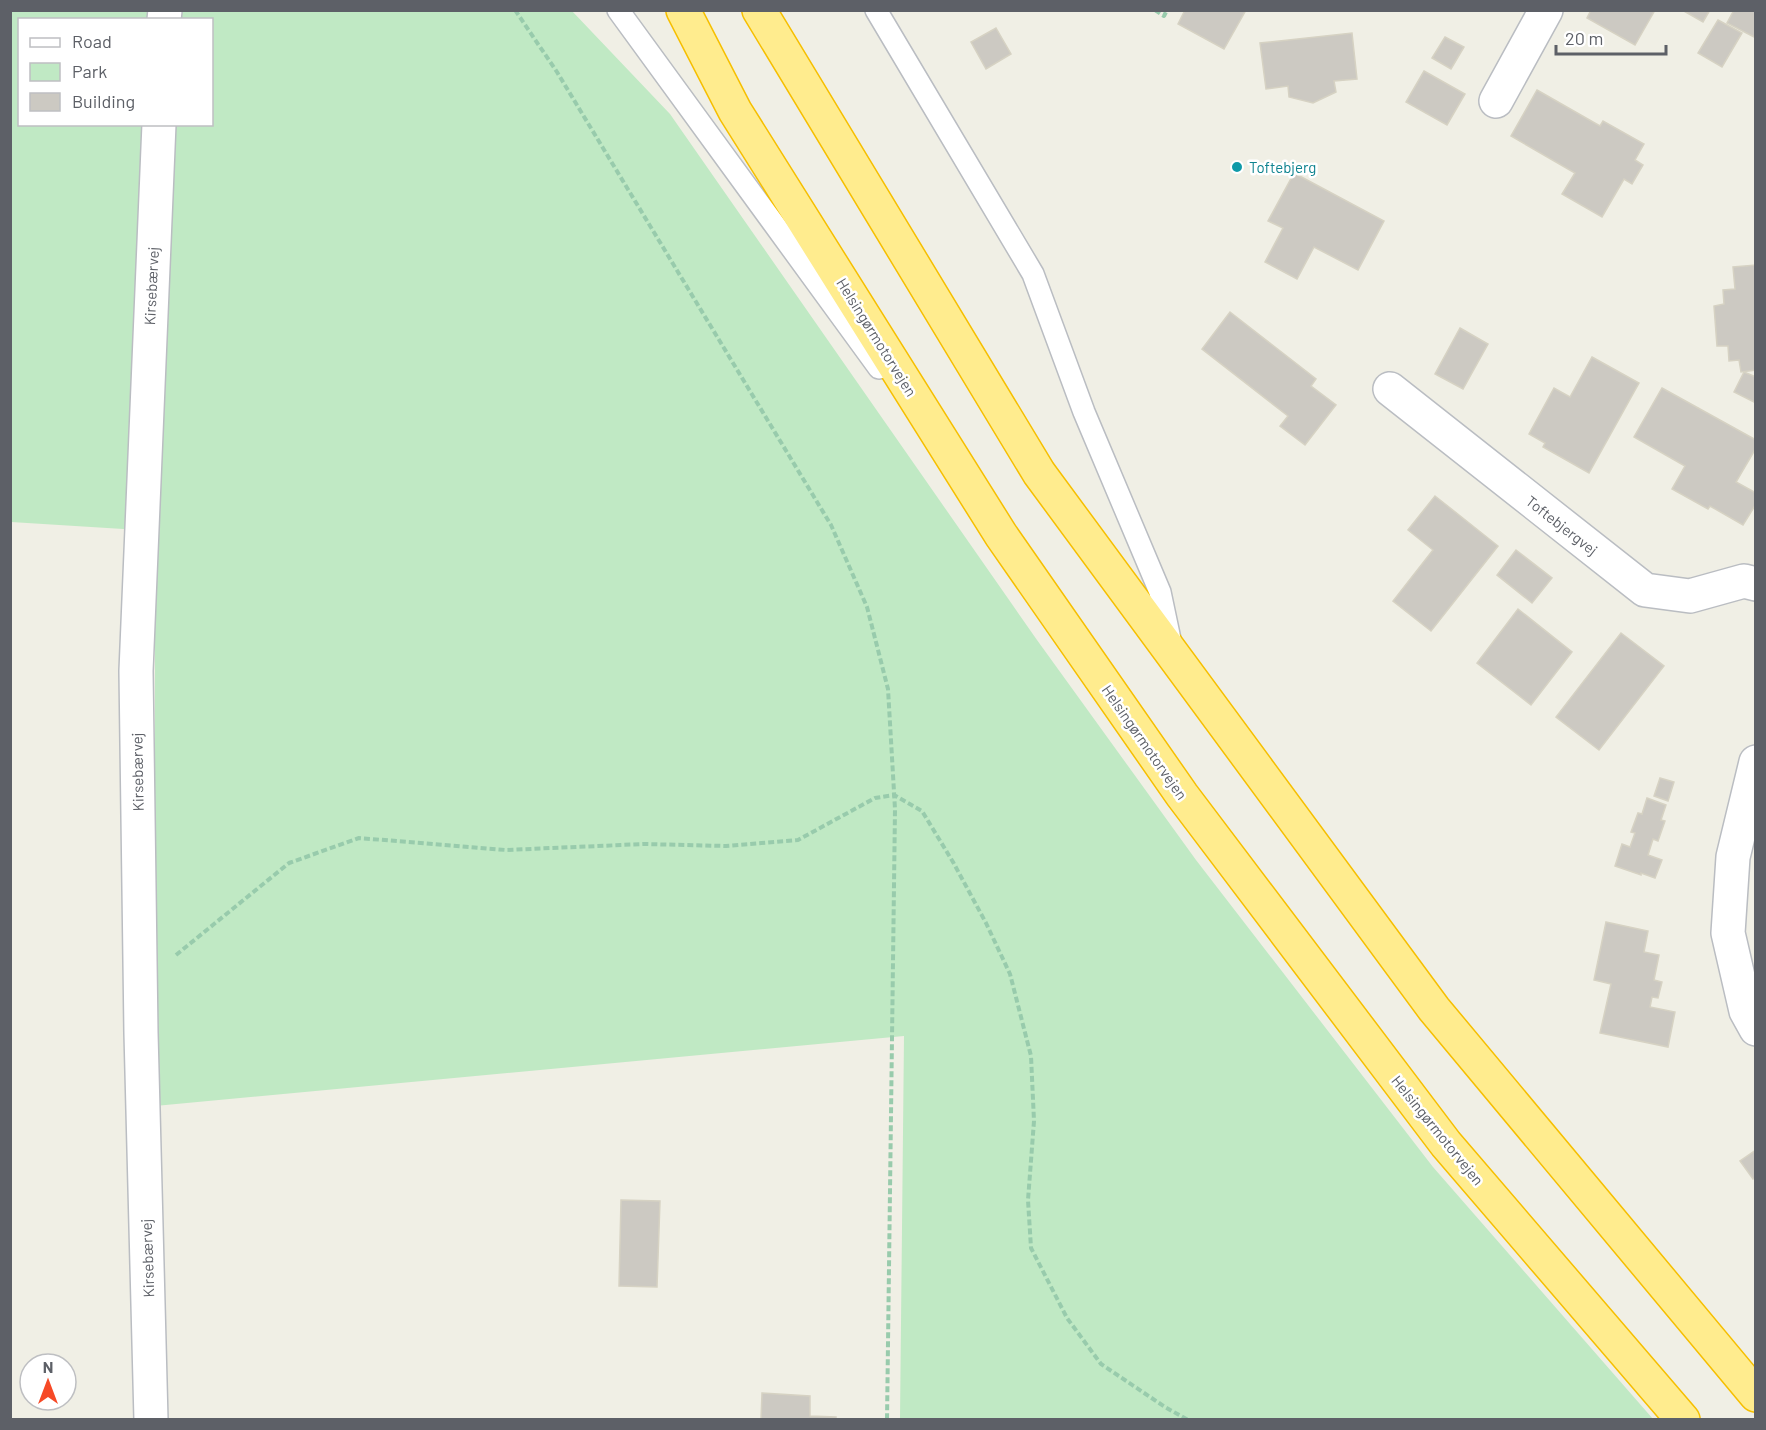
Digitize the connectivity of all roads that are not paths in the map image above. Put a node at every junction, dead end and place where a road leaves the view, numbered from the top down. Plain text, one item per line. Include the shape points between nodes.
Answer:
1 (618, 10) edge
2 (683, 10) edge
3 (759, 10) edge
4 (876, 10) edge
5 (1546, 10) edge
6 (1496, 101) dead end
7 (159, 126) edge
8 (1390, 389) dead end
9 (1001, 535) junction
10 (1755, 584) edge
11 (1174, 656) junction
12 (1755, 762) edge
13 (1755, 1029) edge
14 (1755, 1395) edge
15 (152, 1419) edge
16 (1683, 1419) edge

1 - 9 lane
2 - 9 highway, Helsingørmotorvejen via 735,111
3 - 11 highway via 1039,473
4 - 11 lane via 1033,274 1084,412 1160,592
5 - 6 street
7 - 15 street, Kirsebærvej via 136,671
8 - 10 street, Toftebjergvej via 1646,591 1690,596 1744,581
9 - 16 highway, Helsingørmotorvejen via 1182,795 1446,1144
11 - 14 highway via 1434,1009
12 - 13 street via 1733,856 1728,933 1746,1011

